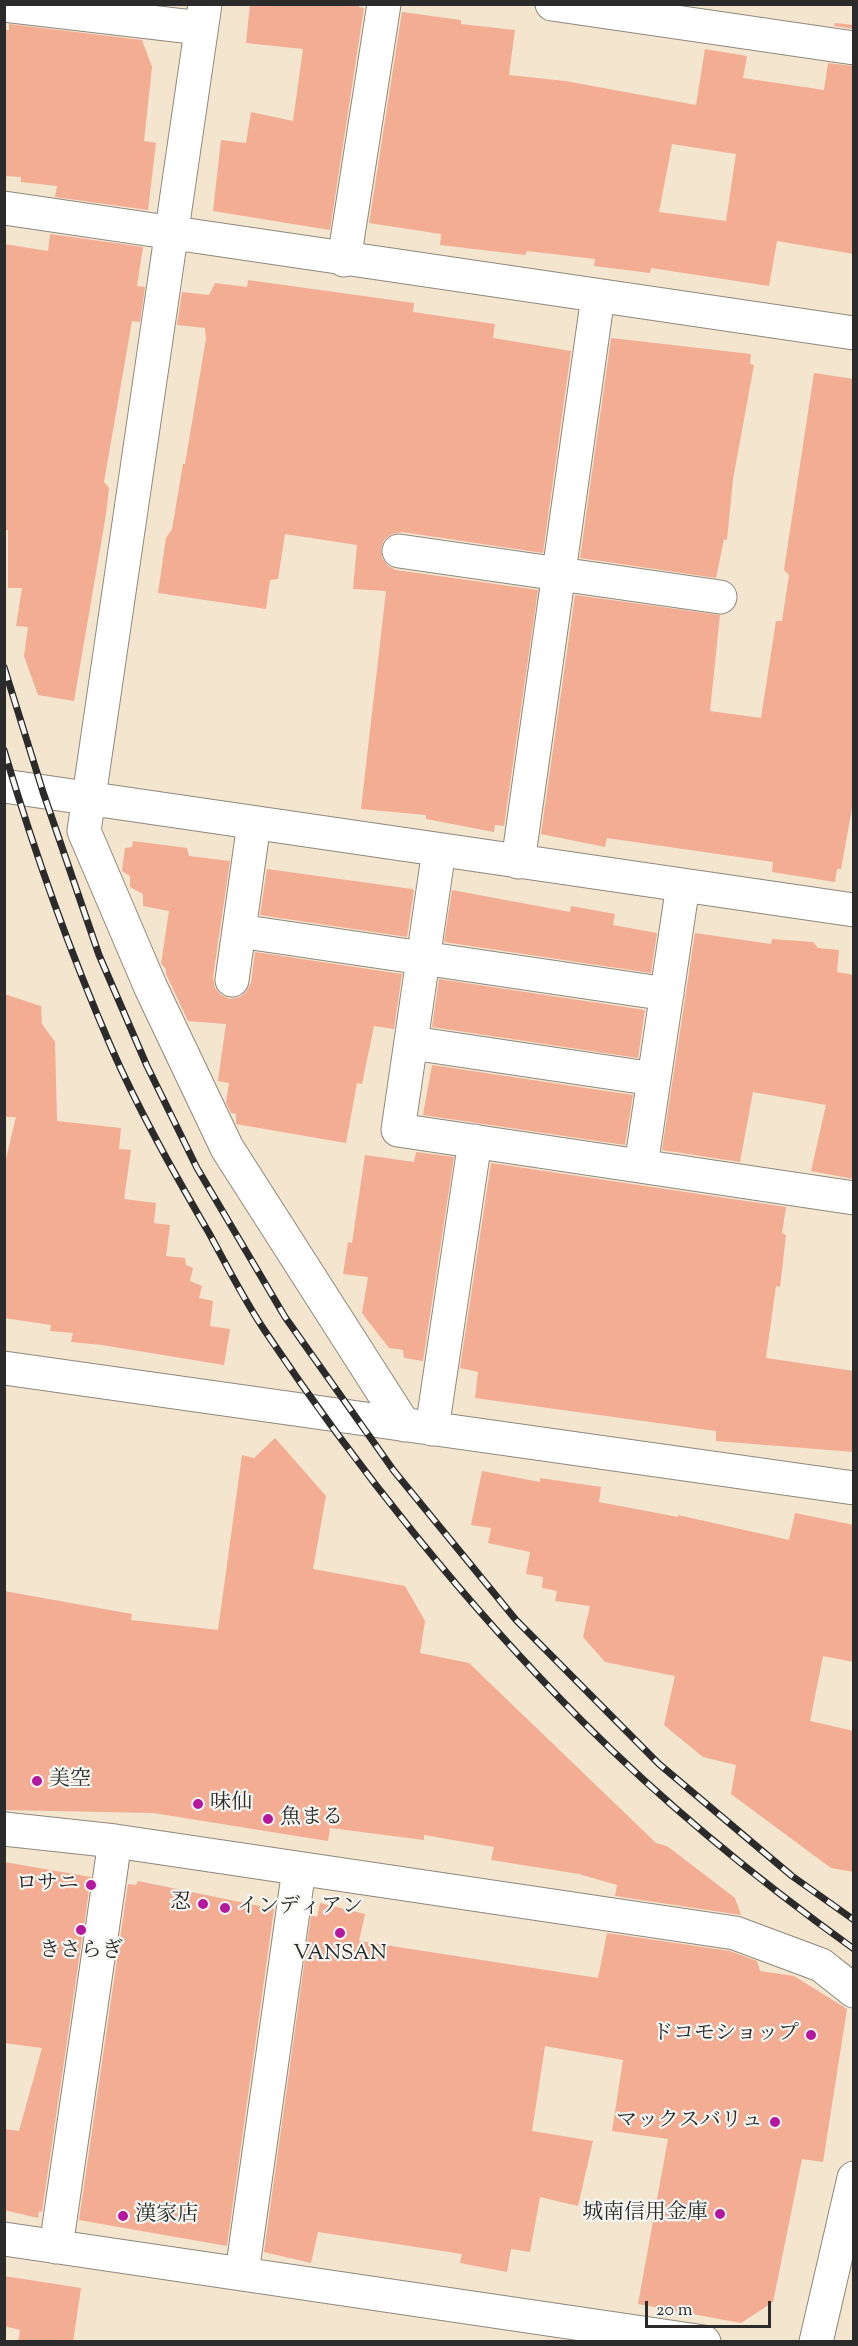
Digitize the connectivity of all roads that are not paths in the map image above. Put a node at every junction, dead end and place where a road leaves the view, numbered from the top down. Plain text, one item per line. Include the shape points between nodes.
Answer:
1 (384, 4) edge
2 (552, 4) edge
3 (4, 5) edge
4 (203, 16) edge
5 (854, 48) edge
6 (4, 208) edge
7 (172, 235) junction
8 (344, 260) junction
9 (598, 296) junction
10 (854, 333) edge
11 (399, 551) dead end
12 (558, 575) junction
13 (720, 597) dead end
14 (4, 786) edge
15 (87, 799) junction
16 (254, 823) junction
17 (439, 850) junction
18 (519, 862) junction
19 (683, 885) junction
20 (854, 910) edge
21 (239, 931) junction
22 (425, 959) junction
23 (232, 981) dead end
24 (667, 994) junction
25 (412, 1043) junction
26 (654, 1079) junction
27 (475, 1141) junction
28 (641, 1166) junction
29 (854, 1198) edge
30 (4, 1368) edge
31 (418, 1427) junction
32 (854, 1488) edge
33 (4, 1829) edge
34 (115, 1841) junction
35 (299, 1869) junction
36 (854, 1991) edge
37 (854, 2178) edge
38 (4, 2239) edge
39 (56, 2247) junction
40 (242, 2273) junction
41 (704, 2342) edge
42 (816, 2342) edge

1 - 8 street
2 - 5 street
3 - 4 street
4 - 7 street
6 - 7 street
7 - 8 street
7 - 15 street
8 - 9 street
9 - 10 street
9 - 12 street
11 - 12 street
12 - 13 street
12 - 18 street
14 - 15 street
15 - 16 street
15 - 31 street via 84,831 151,988 227,1148
16 - 17 street
16 - 21 street
17 - 18 street
17 - 22 street
18 - 19 street
19 - 20 street
19 - 24 street
21 - 22 street
21 - 23 street
22 - 24 street
22 - 25 street
24 - 26 street
25 - 26 street
25 - 27 street via 398,1130
26 - 28 street
27 - 28 street
27 - 31 street
28 - 29 street
30 - 31 street
31 - 32 street
33 - 34 street
34 - 35 street
34 - 39 street
35 - 36 street via 735,1933 820,1965
35 - 40 street
37 - 42 street
38 - 39 street
39 - 40 street
40 - 41 street

